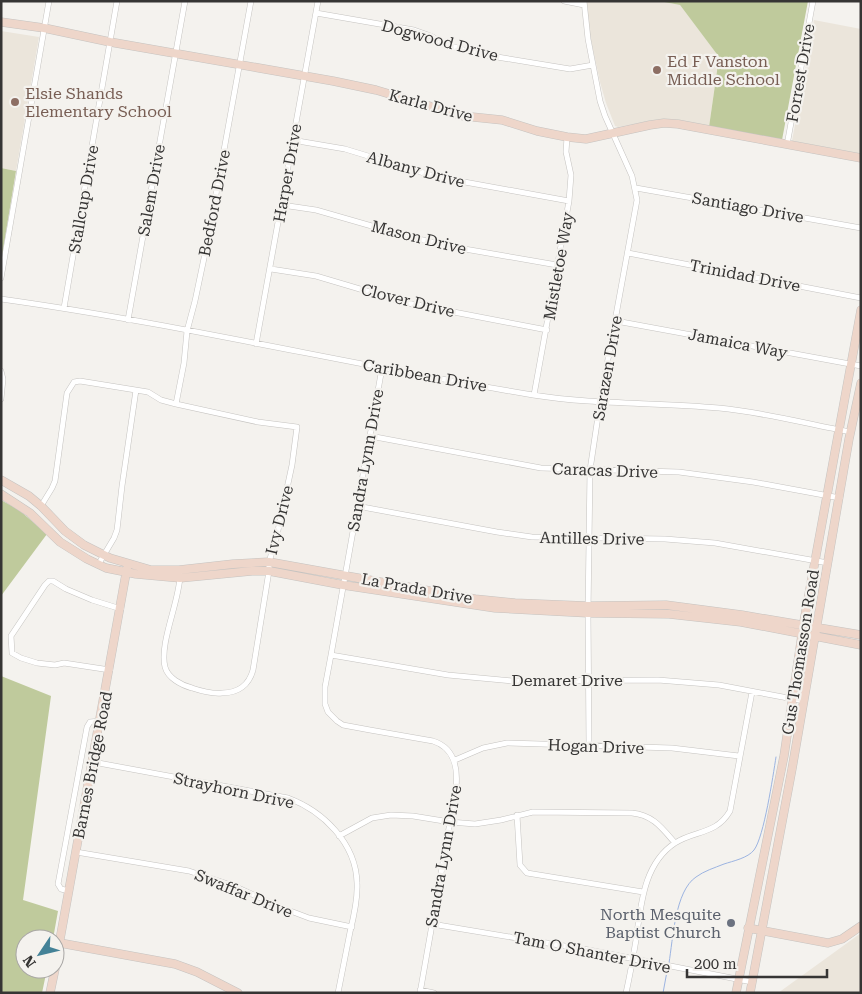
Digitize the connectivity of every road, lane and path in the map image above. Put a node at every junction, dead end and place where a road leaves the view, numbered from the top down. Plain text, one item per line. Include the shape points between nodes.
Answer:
1 (49, 1) edge
2 (117, 1) edge
3 (185, 1) edge
4 (251, 1) edge
5 (318, 1) edge
6 (564, 1) edge
7 (813, 1) edge
8 (584, 3) edge
9 (316, 13) junction
10 (1, 22) edge
11 (44, 28) junction
12 (110, 42) junction
13 (176, 53) junction
14 (240, 64) junction
15 (593, 65) junction
16 (305, 75) junction
17 (614, 133) junction
18 (567, 137) junction
19 (292, 140) junction
20 (787, 145) junction
21 (861, 158) edge
22 (636, 188) junction
23 (569, 201) junction
24 (282, 205) junction
25 (861, 228) edge
26 (628, 253) junction
27 (557, 265) junction
28 (270, 269) junction
29 (1, 278) edge
30 (861, 298) edge
31 (1, 299) edge
32 (64, 308) junction
33 (861, 310) edge
34 (128, 320) junction
35 (616, 321) junction
36 (188, 330) junction
37 (547, 330) junction
38 (256, 344) junction
39 (851, 364) junction
40 (861, 366) edge
41 (382, 368) junction
42 (1, 371) edge
43 (861, 383) edge
44 (136, 390) junction
45 (534, 395) junction
46 (1, 399) edge
47 (600, 403) junction
48 (176, 404) junction
49 (839, 430) junction
50 (851, 432) junction
51 (370, 436) junction
52 (590, 470) junction
53 (1, 480) edge
54 (17, 489) junction
55 (1, 494) edge
56 (827, 496) junction
57 (840, 498) junction
58 (13, 501) junction
59 (41, 506) junction
60 (357, 506) junction
61 (590, 537) junction
62 (103, 556) junction
63 (815, 561) junction
64 (128, 563) junction
65 (828, 563) junction
66 (233, 564) junction
67 (98, 565) junction
68 (269, 567) junction
69 (179, 570) junction
70 (127, 572) junction
71 (232, 573) junction
72 (345, 575) junction
73 (180, 578) junction
74 (343, 585) junction
75 (121, 609) junction
76 (588, 610) junction
77 (802, 630) junction
78 (815, 633) junction
79 (861, 635) edge
80 (861, 645) edge
81 (331, 654) junction
82 (110, 670) junction
83 (588, 680) junction
84 (752, 692) junction
85 (793, 700) junction
86 (804, 701) junction
87 (100, 722) junction
88 (588, 745) junction
89 (739, 756) junction
90 (455, 760) junction
91 (93, 762) junction
92 (517, 815) junction
93 (450, 822) junction
94 (339, 836) junction
95 (675, 843) junction
96 (76, 852) junction
97 (69, 891) junction
98 (643, 892) junction
99 (432, 924) junction
100 (861, 926) edge
101 (352, 927) junction
102 (748, 928) junction
103 (62, 929) edge
104 (761, 932) junction
105 (65, 944) edge
106 (633, 959) junction
107 (53, 979) edge
108 (738, 980) junction
109 (752, 982) junction
110 (420, 992) edge
111 (50, 993) edge
112 (238, 993) edge
113 (338, 993) edge
114 (434, 993) edge
115 (626, 993) edge
116 (736, 993) edge
117 (750, 993) edge

1 - 11 street
2 - 12 street, Stallcup Drive
3 - 13 street, Salem Drive
4 - 14 street, Bedford Drive
5 - 9 street, Harper Drive
6 - 8 street
7 - 20 street, Forrest Drive
8 - 15 street, Sarazen Drive
9 - 15 street, Dogwood Drive via 414,30 473,52 570,70
9 - 16 street, Harper Drive
10 - 11 main road, Karla Drive
11 - 12 main road, Karla Drive
11 - 29 street
12 - 13 main road, Karla Drive
12 - 32 street, Stallcup Drive
13 - 14 main road, Karla Drive
13 - 34 street, Salem Drive
14 - 16 main road, Karla Drive
14 - 36 street, Bedford Drive
15 - 17 street, Sarazen Drive via 600,101
16 - 18 main road, Karla Drive via 376,90 463,116 502,120
16 - 19 street, Harper Drive
17 - 18 main road, Karla Drive via 586,139
17 - 20 main road, Karla Drive via 664,123
17 - 22 street, Sarazen Drive
18 - 23 street, Mistletoe Way via 566,152 571,175
19 - 23 street, Albany Drive via 345,150 437,177
19 - 24 street, Harper Drive
20 - 21 main road, Karla Drive
22 - 25 street, Santiago Drive
22 - 26 street, Sarazen Drive
23 - 27 street, Mistletoe Way
24 - 27 street, Mason Drive via 316,210 453,247
24 - 28 street, Harper Drive
26 - 30 street, Trinidad Drive
26 - 35 street, Sarazen Drive
27 - 37 street, Mistletoe Way
28 - 37 street, Clover Drive via 316,276 407,303
28 - 38 street, Harper Drive
31 - 32 street, Caribbean Drive
32 - 34 street, Caribbean Drive
33 - 39 main road, Gus Thomasson Road
34 - 36 street, Caribbean Drive
35 - 39 street, Jamaica Way
35 - 47 street, Sarazen Drive
36 - 38 street, Caribbean Drive
36 - 48 street, Bedford Drive
37 - 45 street, Mistletoe Way
38 - 41 street, Caribbean Drive
39 - 40 street, Jamaica Way
39 - 49 main road, Gus Thomasson Road
41 - 45 street, Caribbean Drive
41 - 51 street, Sandra Lynn Drive
42 - 46 street
43 - 50 main road, Gus Thomasson Road
44 - 48 street, Ivy Drive
44 - 59 street, Ivy Drive via 74,382 67,393 55,481
44 - 62 street via 117,530
45 - 47 street, Caribbean Drive
47 - 49 street, Caribbean Drive via 722,408
47 - 52 street, Sarazen Drive
48 - 68 street, Ivy Drive via 297,427 292,465
49 - 50 street, Caribbean Drive
49 - 56 main road, Gus Thomasson Road
50 - 57 main road, Gus Thomasson Road
51 - 52 street, Caracas Drive via 540,468
51 - 60 street, Sandra Lynn Drive
52 - 56 street, Caracas Drive via 679,472
52 - 61 street, Sarazen Drive
53 - 54 main road, La Prada Drive
54 - 58 main road
54 - 59 main road, La Prada Drive
55 - 58 main road, La Prada Drive
56 - 57 street, Caracas Drive
56 - 63 main road, Gus Thomasson Road
57 - 65 main road, Gus Thomasson Road
58 - 67 main road, La Prada Drive via 60,542
59 - 62 main road, La Prada Drive via 70,535
60 - 61 street, Antilles Drive via 523,536
60 - 72 street, Sandra Lynn Drive
61 - 63 street, Antilles Drive via 715,543
61 - 76 street, Sarazen Drive
62 - 64 main road, La Prada Drive
62 - 67 street
63 - 65 street, Antilles Drive
63 - 77 main road, Gus Thomasson Road
64 - 69 main road, La Prada Drive via 151,570
64 - 70 main road, Barnes Bridge Road
65 - 78 main road, Gus Thomasson Road
66 - 68 main road, La Prada Drive
66 - 69 main road, La Prada Drive
66 - 71 main road
67 - 70 main road, La Prada Drive
68 - 71 main road, La Prada Drive
68 - 72 main road, La Prada Drive
68 - 73 street, Ivy Drive via 250,680 245,686 228,693 186,686 170,675 165,667 166,642
68 - 74 main road, La Prada Drive
69 - 73 street, Ivy Drive
70 - 73 main road, La Prada Drive
70 - 75 main road, Barnes Bridge Road
71 - 73 main road, La Prada Drive
72 - 74 street, Sandra Lynn Drive
72 - 76 main road, La Prada Drive via 475,599
74 - 76 main road, La Prada Drive via 495,608
74 - 81 street, Sandra Lynn Drive
75 - 82 main road, Barnes Bridge Road
75 - 82 street via 49,581 10,636 12,652 20,658 37,663 64,663
76 - 77 main road, La Prada Drive via 736,618
76 - 83 street, Sarazen Drive
77 - 78 main road, La Prada Drive
77 - 85 main road, Gus Thomasson Road
78 - 79 main road, La Prada Drive
78 - 80 main road, La Prada Drive
78 - 86 main road, Gus Thomasson Road
81 - 83 street, Demaret Drive via 413,670 492,679
81 - 90 street, Sandra Lynn Drive via 325,704 337,721 343,725 433,741 445,747
82 - 87 main road, Barnes Bridge Road
83 - 84 street, Demaret Drive via 658,680 719,685
83 - 88 street, Sarazen Drive
84 - 85 street, Demaret Drive
84 - 89 street
85 - 86 street, Demaret Drive
85 - 102 main road, Gus Thomasson Road
86 - 104 main road, Gus Thomasson Road
87 - 91 main road, Barnes Bridge Road
87 - 97 street via 90,722 86,726 58,884 59,888
88 - 89 street, Hogan Drive via 672,748
88 - 90 street, Hogan Drive via 507,744 483,748
89 - 95 street via 730,811 726,817 714,828
90 - 93 street, Sandra Lynn Drive via 457,779
91 - 94 street, Strayhorn Drive via 288,798 312,809
91 - 96 main road, Barnes Bridge Road
92 - 93 street via 475,824
92 - 95 street via 533,812 641,814 657,822
92 - 98 street via 520,865 527,873
93 - 94 street via 391,815 372,818
93 - 99 street, Sandra Lynn Drive
94 - 101 street, Strayhorn Drive via 355,864 358,882
95 - 98 street via 659,858
96 - 97 main road, Barnes Bridge Road
96 - 101 street, Swaffar Drive via 189,871 309,918
97 - 103 main road, Barnes Bridge Road
98 - 106 street
99 - 106 street, Tam O Shanter Drive
99 - 110 street, Sandra Lynn Drive
100 - 104 main road via 842,939 828,942
101 - 113 street, Strayhorn Drive
102 - 104 main road
102 - 108 main road, Gus Thomasson Road
104 - 109 main road, Gus Thomasson Road
105 - 112 main road via 175,964
106 - 108 street, Tam O Shanter Drive
106 - 115 street
107 - 111 main road, Barnes Bridge Road
108 - 109 street, Tam O Shanter Drive
108 - 116 main road, Gus Thomasson Road
109 - 117 main road, Gus Thomasson Road
110 - 114 street

